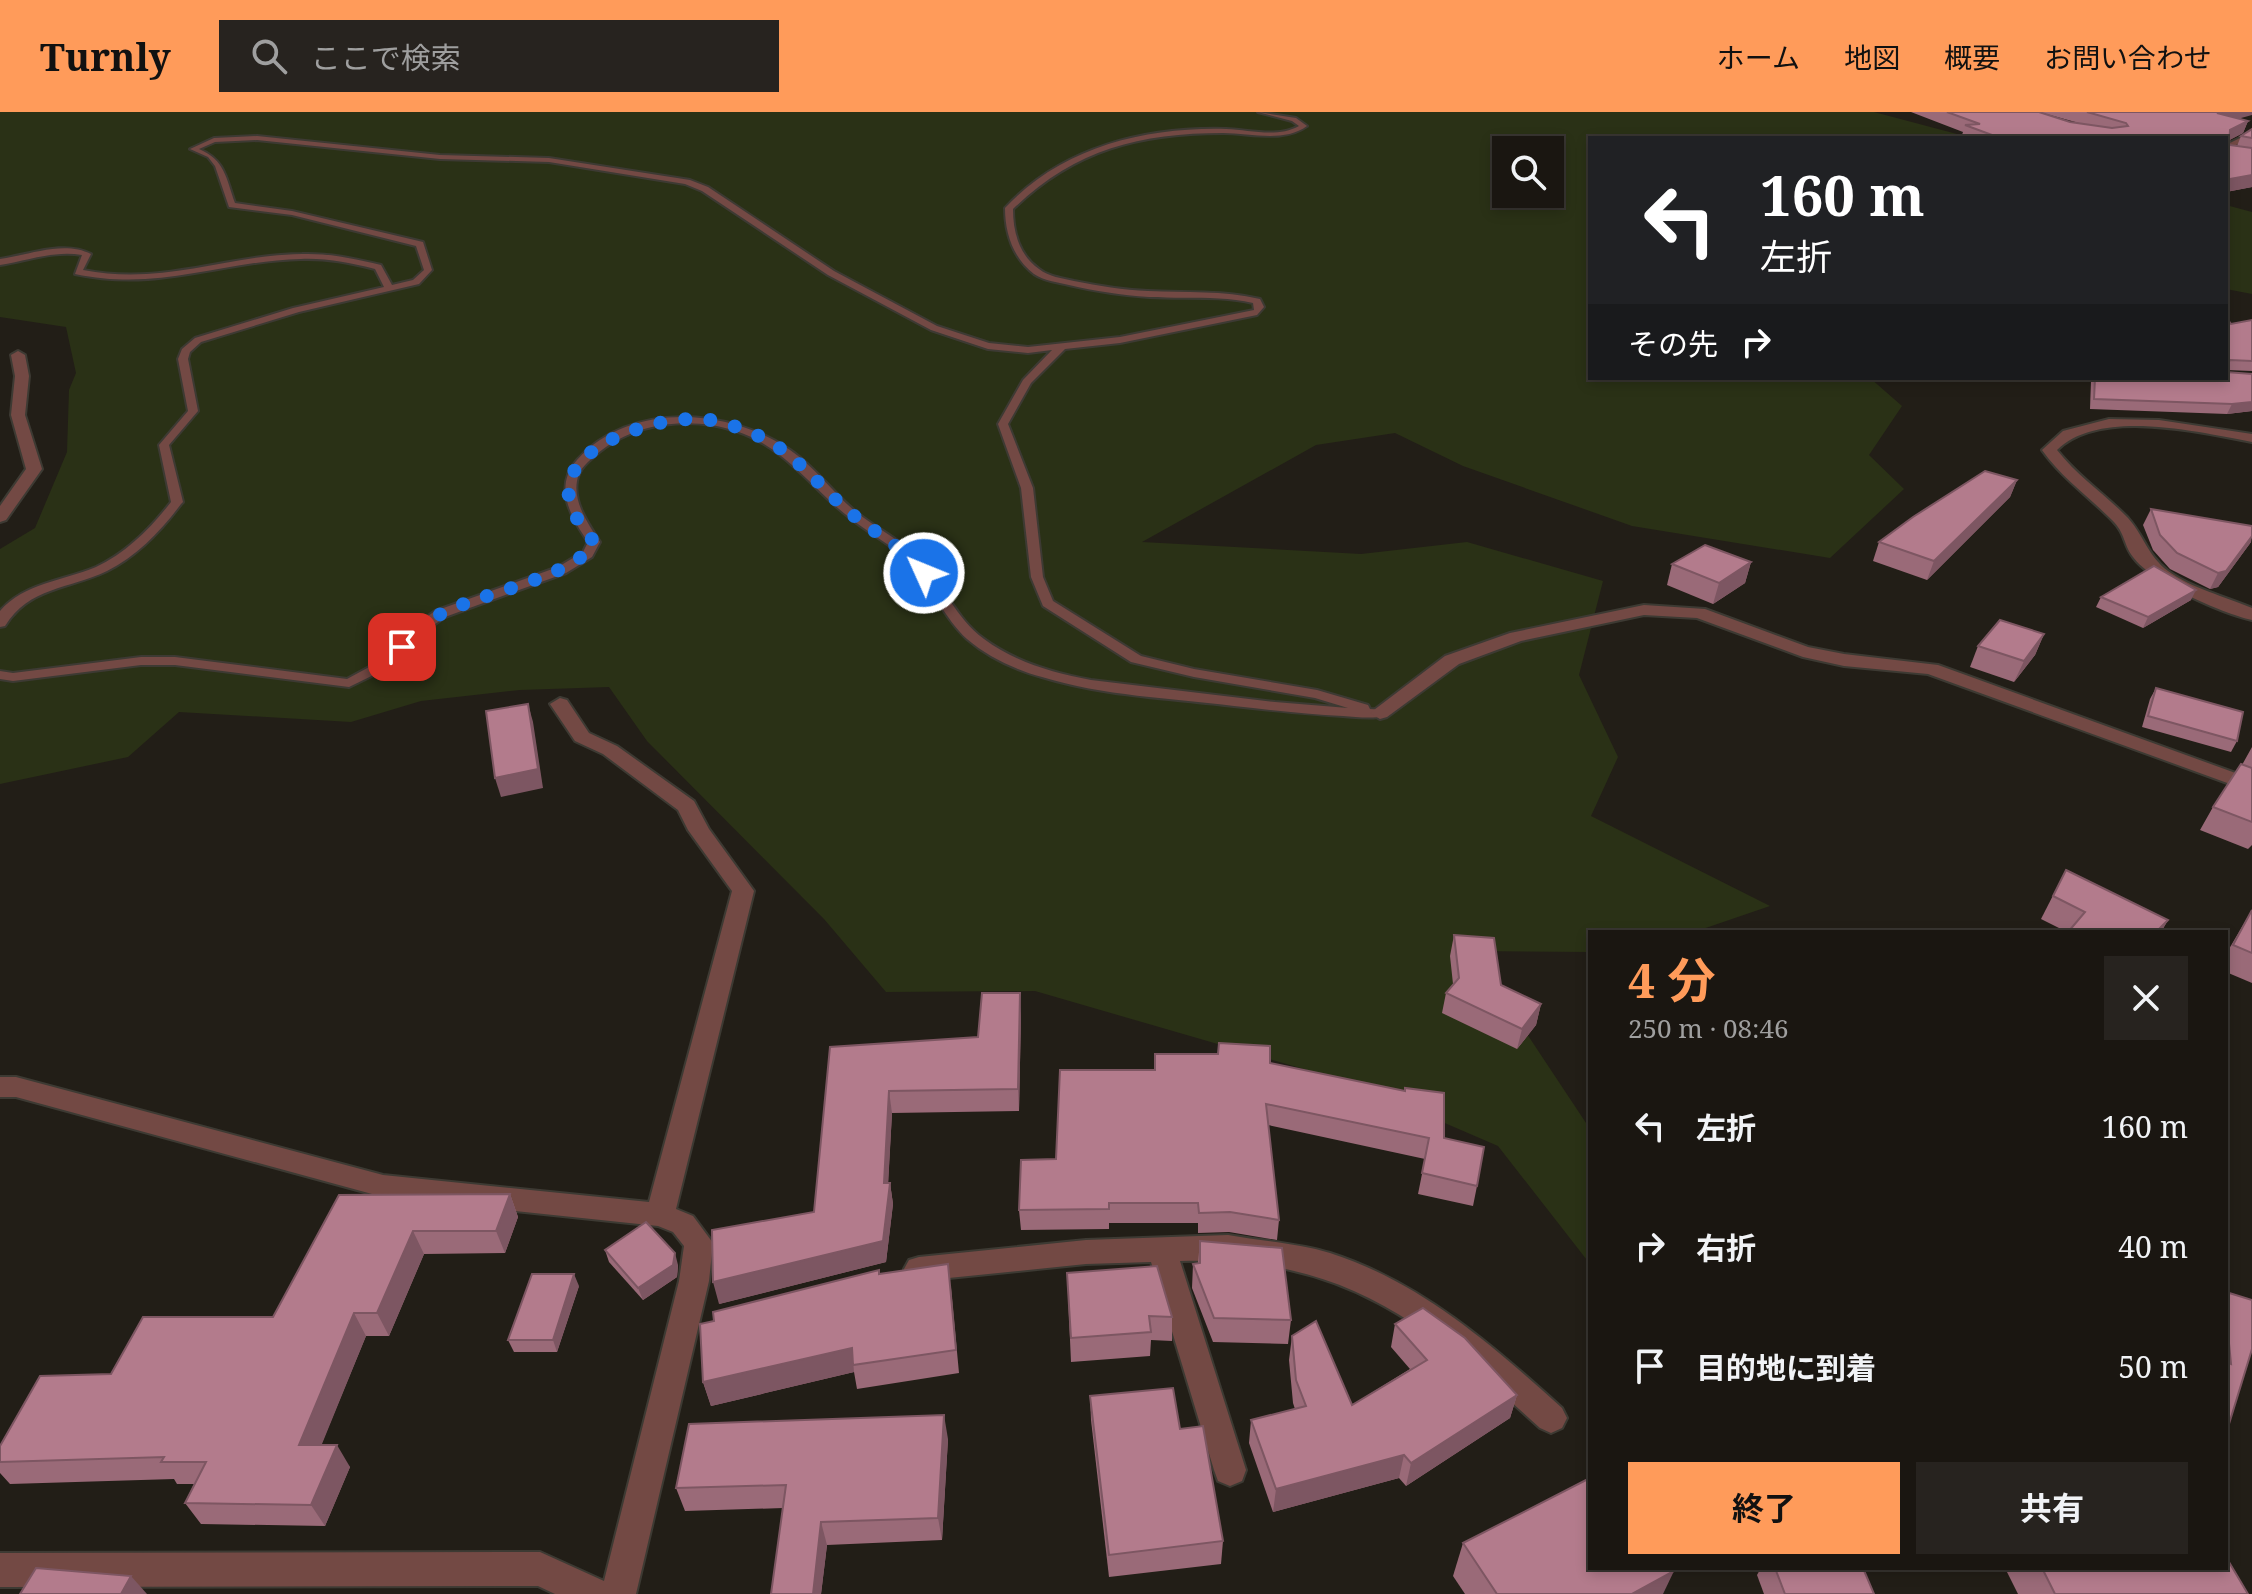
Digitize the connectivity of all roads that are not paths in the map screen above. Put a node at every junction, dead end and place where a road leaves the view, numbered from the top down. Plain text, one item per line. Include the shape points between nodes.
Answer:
1 (1261, 112) edge
2 (2252, 134) edge
3 (2228, 147) edge
4 (0, 262) edge
5 (389, 288) junction
6 (1064, 346) junction
7 (18, 355) dead end
8 (2252, 428) edge
9 (2218, 431) junction
10 (2252, 438) edge
11 (0, 517) edge
12 (2252, 615) edge
13 (0, 623) edge
14 (0, 675) edge
15 (560, 704) dead end
16 (1380, 713) junction
17 (2252, 786) edge
18 (0, 1087) edge
19 (660, 1215) junction
20 (1162, 1249) junction
21 (895, 1276) edge
22 (712, 1322) edge
23 (681, 1329) junction
24 (1551, 1418) dead end
25 (1230, 1470) dead end
26 (0, 1570) edge
27 (593, 1594) edge
28 (618, 1594) edge

1 - 6 lane via 1304,126 1115,143 1058,165 1009,208 1016,250 1030,269 1045,277 1149,294 1231,295 1257,301 1260,307 1257,312 1151,335
2 - 3 lane
4 - 5 lane via 77,251 87,254 78,272 120,279 268,258 328,256 378,267
5 - 6 lane via 416,282 428,270 420,244 292,213 232,205 218,165 193,149 214,140 257,138 440,157 549,160 661,176 705,189 831,273 934,328 988,346
5 - 13 lane via 284,313 198,340 185,351 193,411 164,445 177,502 152,535 102,569 40,589 3,613
6 - 16 lane via 1042,361 1020,389 1003,424 1027,488 1037,577 1048,603 1136,659 1317,694
7 - 11 street via 18,415 34,469
8 - 9 street
9 - 10 street
9 - 12 street via 2098,426 2067,434 2049,450 2072,479 2116,515 2134,535 2139,554 2164,576
14 - 16 lane via 175,661 349,683 389,662 415,632 440,614 562,570 588,554 594,542 572,510 570,484 580,462 642,425 700,419 756,435 787,452 853,514 911,557 964,629 990,649 1044,674 1321,713
15 - 19 street via 582,737 610,750 687,806 743,891
16 - 17 street via 1452,660 1516,637 1644,610 1699,613 1803,651 1931,669
18 - 19 street via 16,1087 383,1186
19 - 23 street via 683,1224 699,1243
20 - 21 street via 969,1263
20 - 24 street via 1228,1247 1326,1264 1409,1303 1479,1353
20 - 25 street
22 - 23 street
23 - 28 street
26 - 27 street via 540,1569

